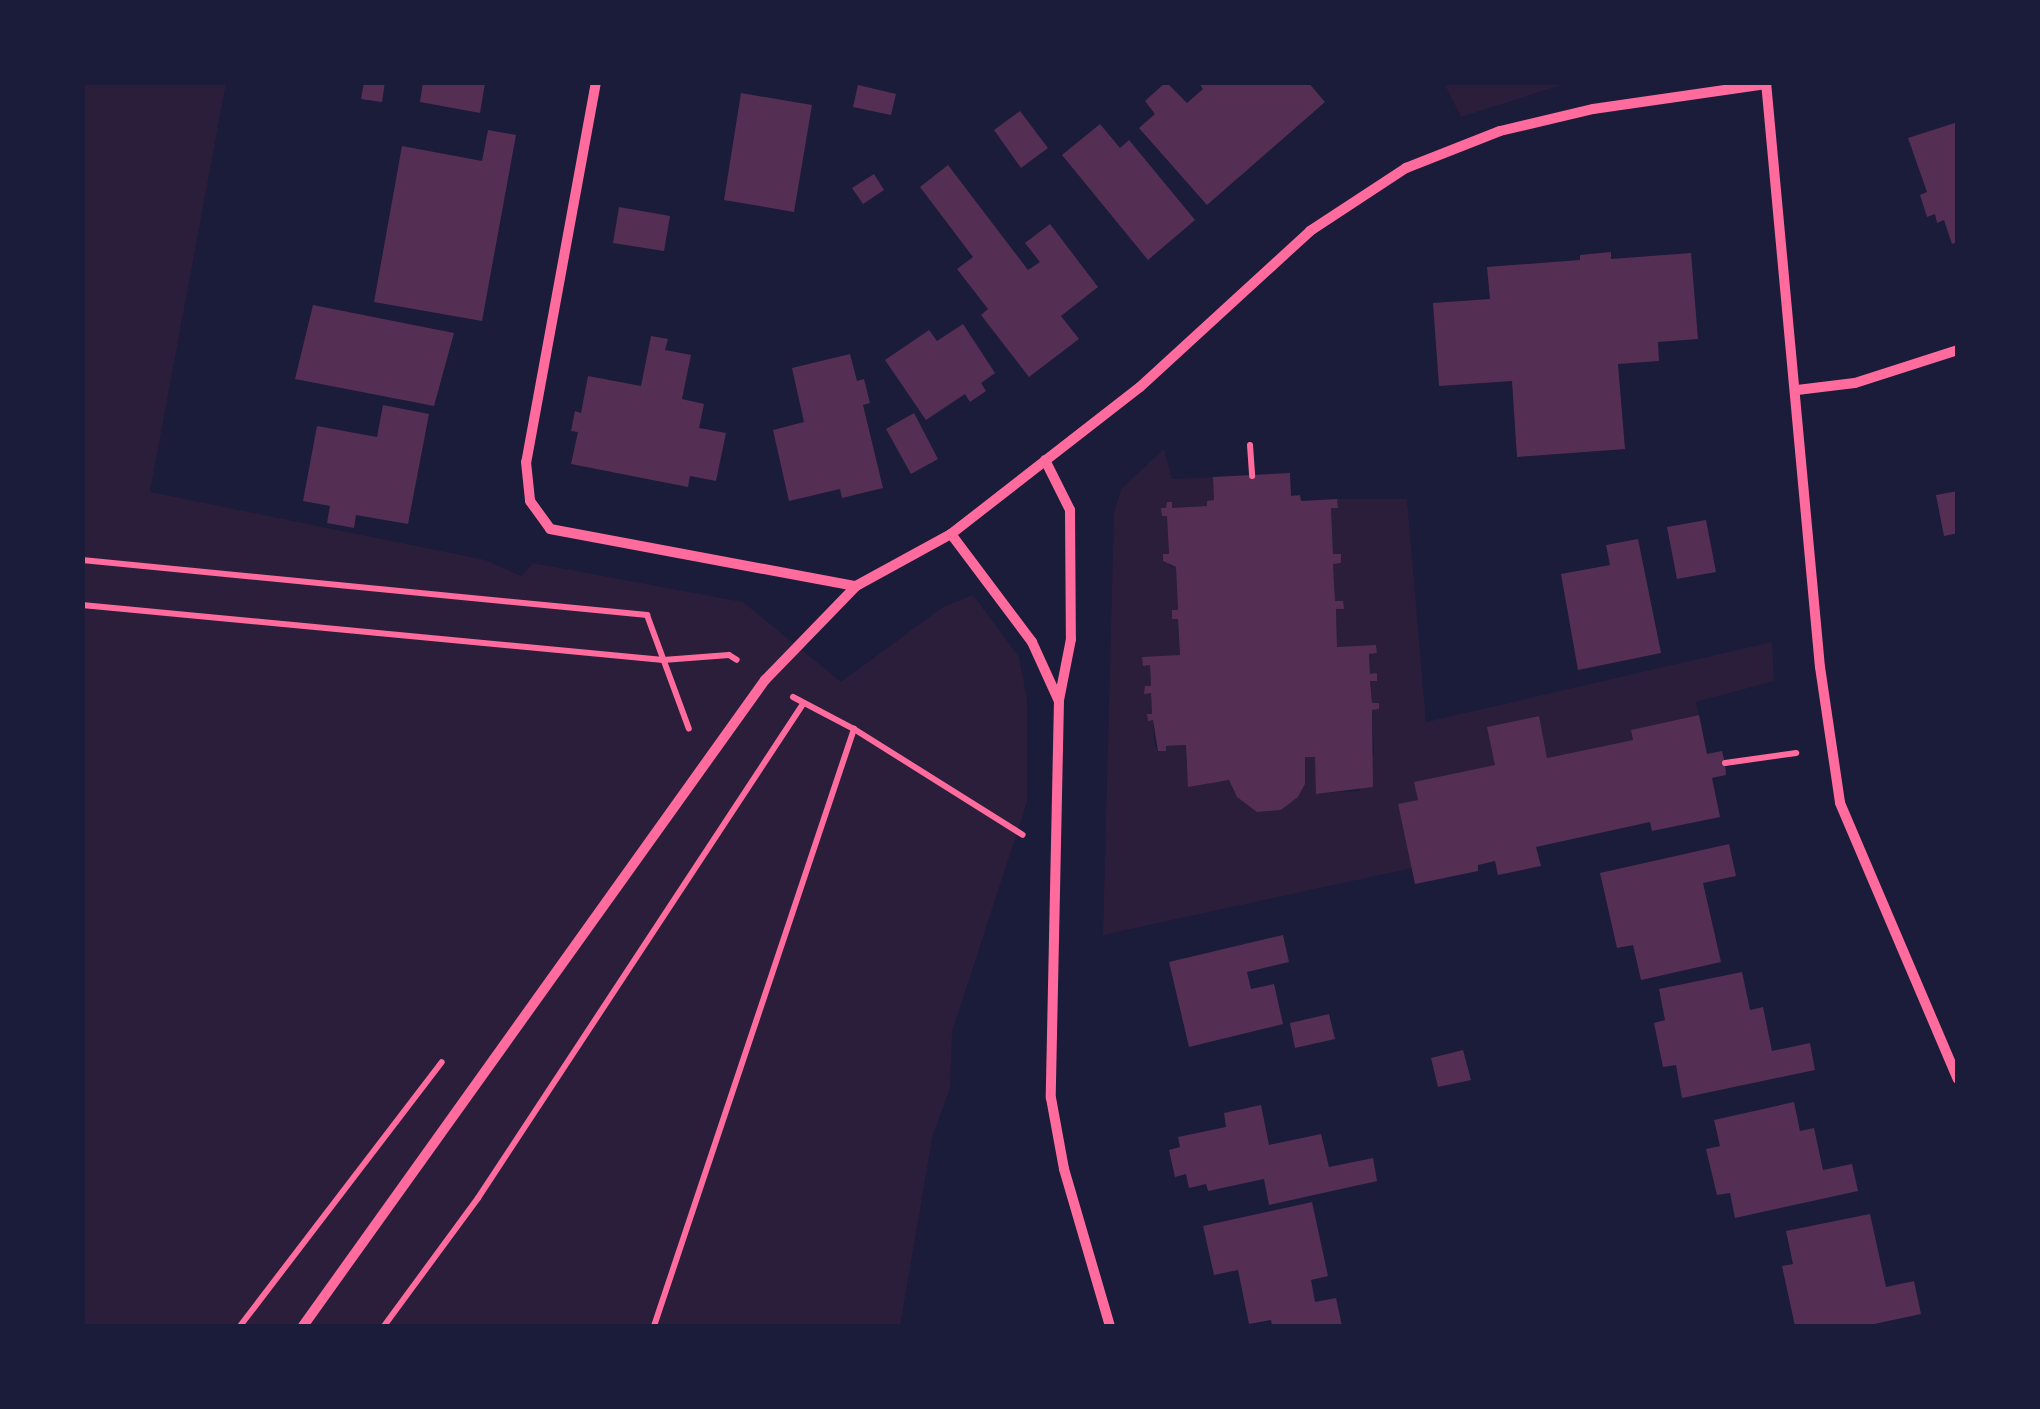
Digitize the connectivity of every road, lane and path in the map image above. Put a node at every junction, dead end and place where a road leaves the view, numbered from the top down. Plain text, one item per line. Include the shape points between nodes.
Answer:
1 (596, 82) edge
2 (1766, 84) edge
3 (1958, 350) edge
4 (1797, 390) junction
5 (1250, 445) dead end
6 (1045, 460) junction
7 (1252, 476) dead end
8 (950, 534) junction
9 (82, 560) edge
10 (856, 586) junction
11 (82, 605) edge
12 (663, 660) junction
13 (766, 680) junction
14 (1059, 700) junction
15 (804, 704) junction
16 (854, 729) junction
17 (692, 736) dead end
18 (1832, 748) junction
19 (1725, 764) dead end
20 (1054, 854) junction
21 (454, 1047) dead end
22 (1958, 1079) edge
23 (240, 1326) edge
24 (303, 1326) edge
25 (384, 1326) edge
26 (654, 1326) edge
27 (1110, 1326) edge

1 - 10 street via 526,462 530,501 550,529
2 - 4 street
2 - 6 street via 1593,108 1500,131 1406,168 1310,231 1140,387
3 - 4 street via 1854,383
4 - 18 street
5 - 7 path
6 - 8 street
6 - 14 street via 1070,510 1071,639
8 - 10 street
8 - 14 street via 1032,642
9 - 12 path via 647,615
10 - 13 street
11 - 12 path
12 - 13 path via 730,655
12 - 17 path
13 - 15 path
13 - 24 street
14 - 20 street
15 - 16 path
15 - 25 path via 478,1198
16 - 20 path
16 - 26 path
18 - 19 path
18 - 22 street via 1840,803
20 - 27 street via 1052,1098 1064,1169
21 - 23 path

